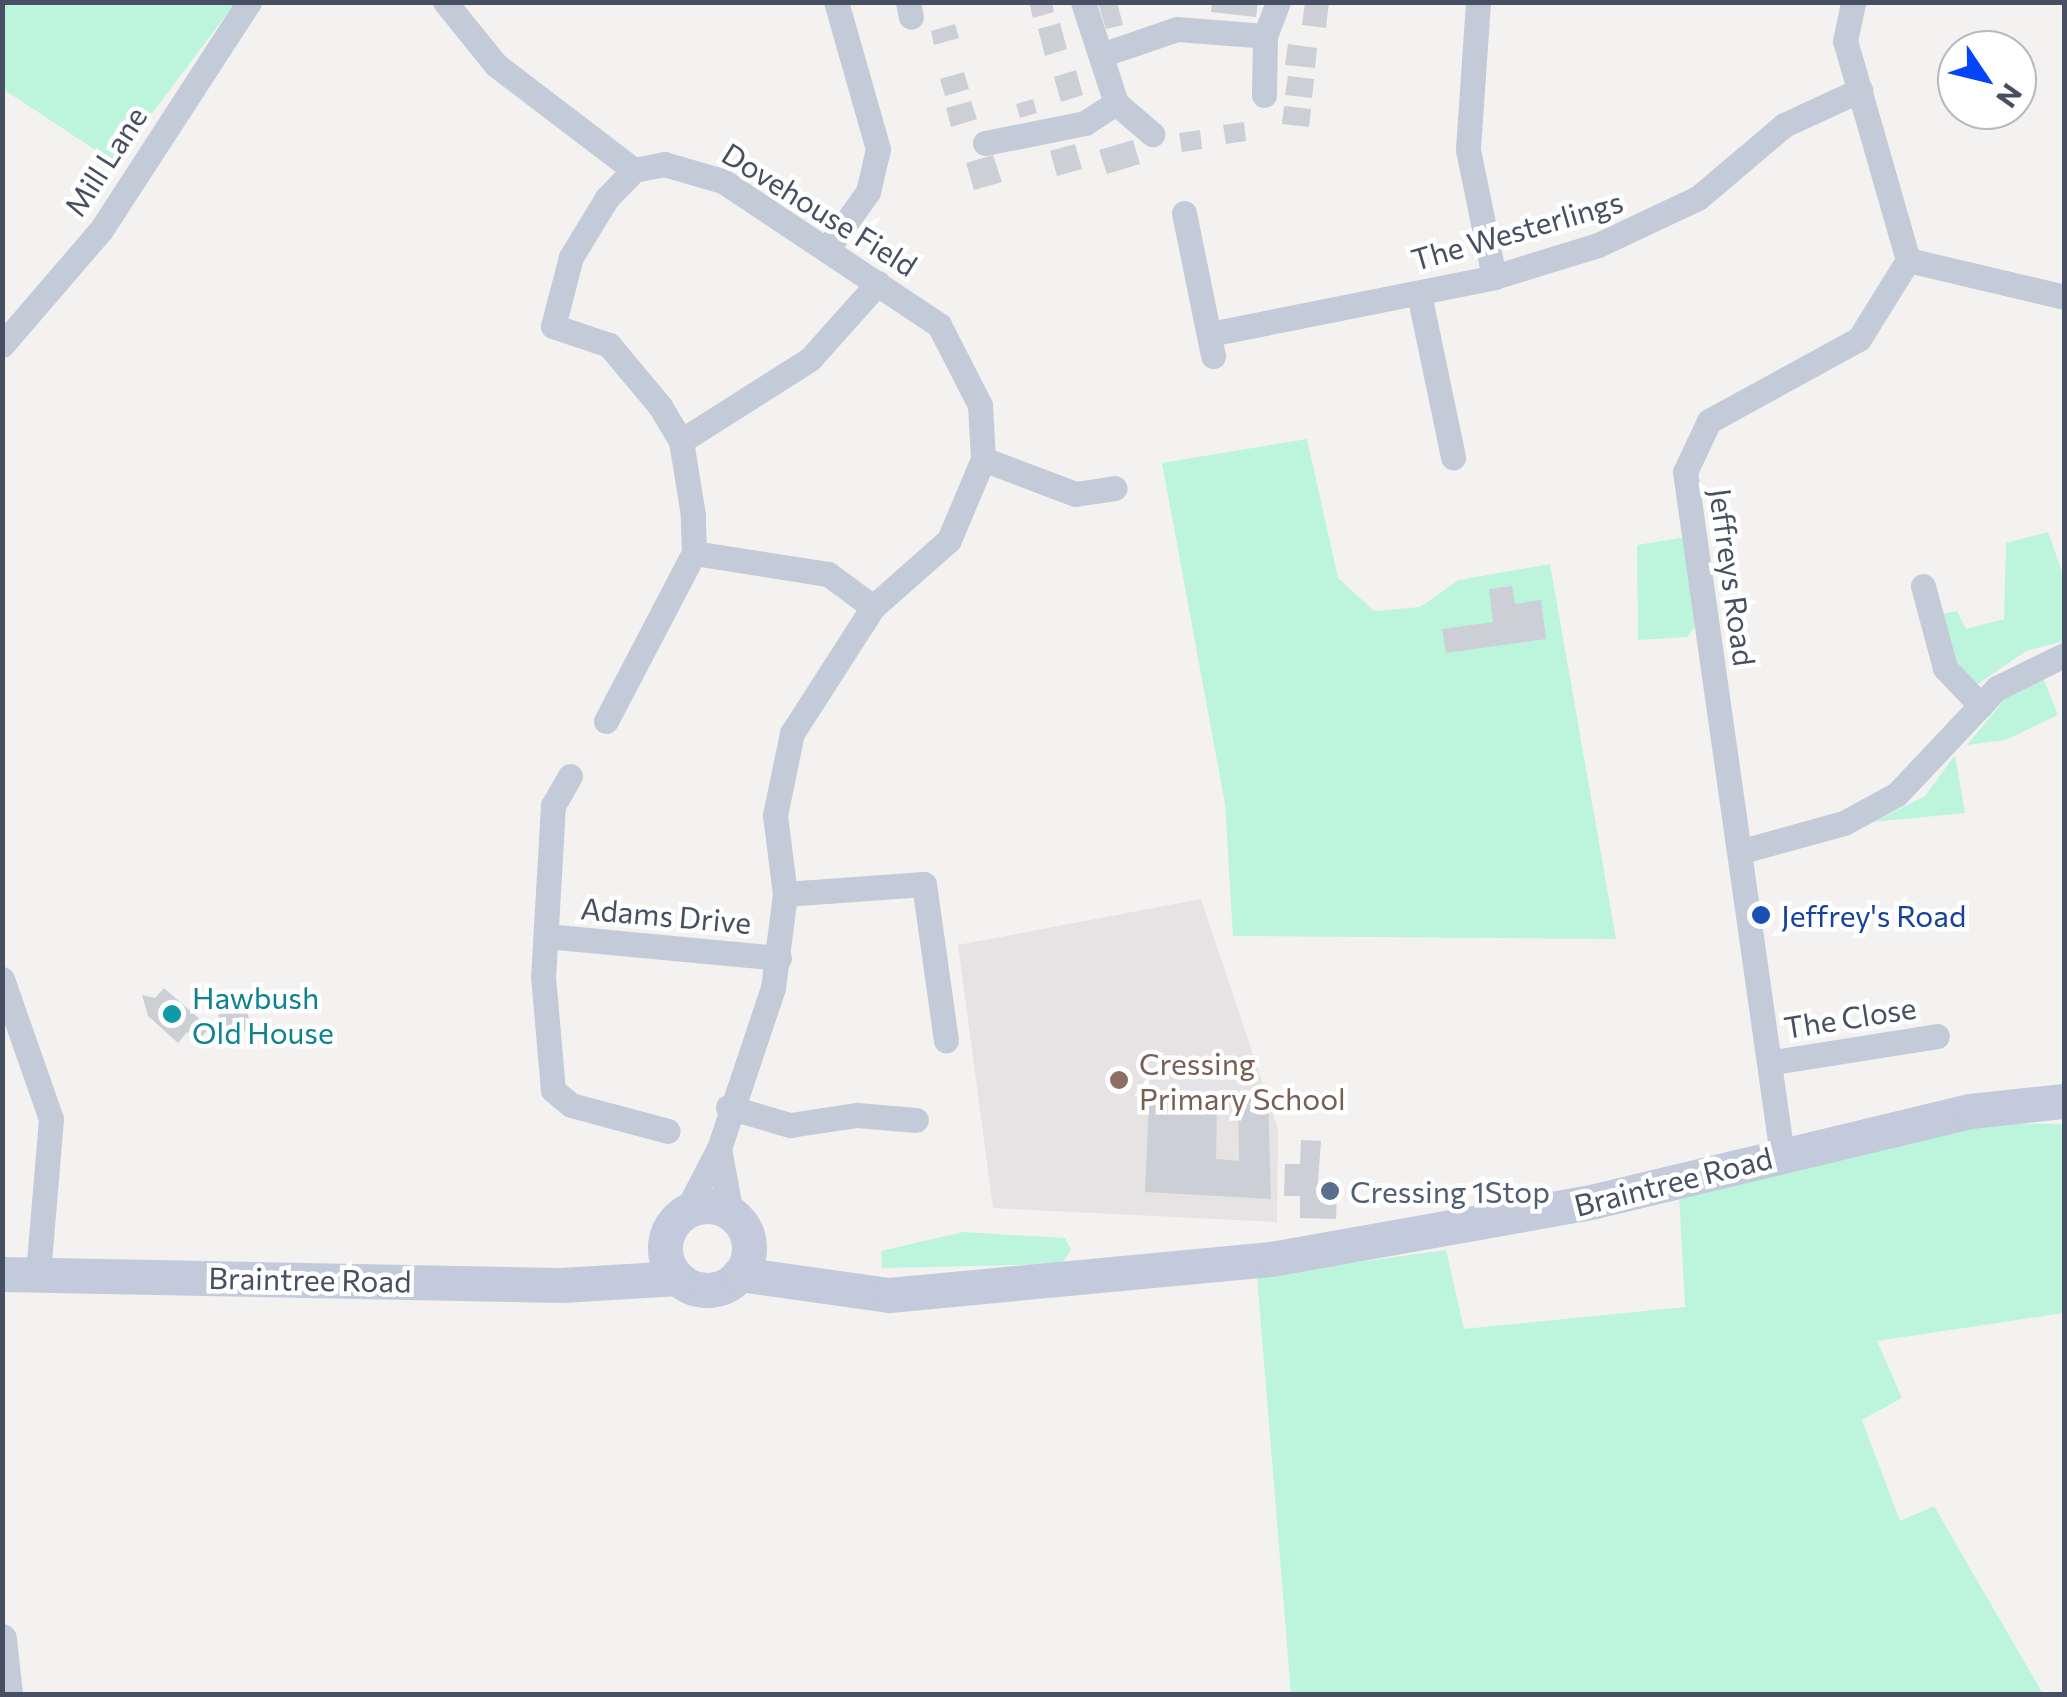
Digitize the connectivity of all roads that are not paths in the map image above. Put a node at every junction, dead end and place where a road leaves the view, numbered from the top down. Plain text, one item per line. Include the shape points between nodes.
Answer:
1 (249, 2) edge
2 (446, 2) edge
3 (836, 2) edge
4 (1083, 2) edge
5 (1278, 2) edge
6 (1478, 2) edge
7 (1853, 2) edge
8 (1265, 36) junction
9 (1101, 55) junction
10 (1860, 90) junction
11 (1264, 96) dead end
12 (1116, 103) junction
13 (1152, 134) dead end
14 (985, 143) dead end
15 (634, 170) junction
16 (1184, 214) dead end
17 (827, 249) junction
18 (1908, 260) junction
19 (1494, 278) junction
20 (878, 283) junction
21 (1419, 294) junction
22 (2064, 296) edge
23 (2, 345) edge
24 (681, 441) junction
25 (1452, 457) dead end
26 (983, 459) junction
27 (1115, 488) dead end
28 (694, 552) junction
29 (1923, 586) dead end
30 (873, 607) junction
31 (2064, 655) edge
32 (1981, 706) junction
33 (606, 721) dead end
34 (570, 776) dead end
35 (1742, 851) junction
36 (784, 894) junction
37 (546, 936) junction
38 (779, 958) junction
39 (2, 979) edge
40 (1937, 1036) dead end
41 (946, 1040) dead end
42 (1773, 1062) junction
43 (2064, 1101) edge
44 (728, 1107) junction
45 (916, 1120) dead end
46 (668, 1131) dead end
47 (719, 1148) junction
48 (1782, 1155) junction
49 (738, 1224) junction
50 (676, 1225) junction
51 (2, 1274) edge
52 (38, 1274) junction
53 (739, 1274) junction
54 (678, 1278) junction
55 (618, 1279) junction
56 (922, 1288) junction
57 (2, 1639) edge
58 (8, 1694) edge

1 - 23 street, Mill Lane via 102,230
2 - 15 street via 496,65
3 - 17 street via 878,149 868,192
4 - 9 street
5 - 8 street
6 - 19 street via 1468,150
7 - 10 street via 1845,40
8 - 9 street via 1176,30
8 - 11 street
9 - 12 street
10 - 18 street
10 - 19 street, The Westerlings via 1784,125 1743,165 1650,224
12 - 13 street
12 - 14 street via 1085,123
15 - 17 street, Dovehouse Field via 664,164 724,181
15 - 24 street via 572,257 552,326 609,344
16 - 21 street, The Westerlings via 1214,344
17 - 20 street, Dovehouse Field
18 - 22 street
18 - 35 street, Jeffreys Road via 1859,339 1709,421 1685,472
19 - 21 street, The Westerlings
20 - 24 street via 810,359
20 - 26 street, Dovehouse Field via 955,344 980,405
21 - 25 street
24 - 28 street
26 - 27 street via 1075,494
26 - 30 street, Dovehouse Field via 949,540
28 - 30 street via 828,574
28 - 33 street
29 - 32 street via 1945,668
30 - 36 street, Dovehouse Field via 803,712 782,764 775,815
31 - 32 street via 2042,660
32 - 35 street via 1896,794 1844,823
34 - 37 street, Adams Drive via 552,805
35 - 42 street, Jeffreys Road
36 - 38 street, Dovehouse Field
36 - 41 street via 924,884
37 - 38 street, Adams Drive
37 - 46 street, Adams Drive via 553,1090 572,1105
38 - 44 street, Dovehouse Field
39 - 52 street via 51,1120
40 - 42 street, The Close
42 - 48 street, Jeffreys Road
43 - 48 main road, Braintree Road via 1970,1110
44 - 45 street via 790,1125 857,1115
44 - 47 street, Dovehouse Field
47 - 49 street, Dovehouse Field
47 - 50 street, Dovehouse Field
48 - 56 main road, Braintree Road via 1385,1241 1168,1271
49 - 50 main road, Braintree Road
49 - 53 main road
49 - 56 main road, Braintree Road via 825,1266
50 - 54 main road
50 - 55 main road
51 - 52 main road, Braintree Road
52 - 55 main road, Braintree Road
53 - 54 main road, Braintree Road via 710,1290
53 - 56 main road, Braintree Road via 774,1272 854,1293
54 - 55 main road, Braintree Road
57 - 58 street

